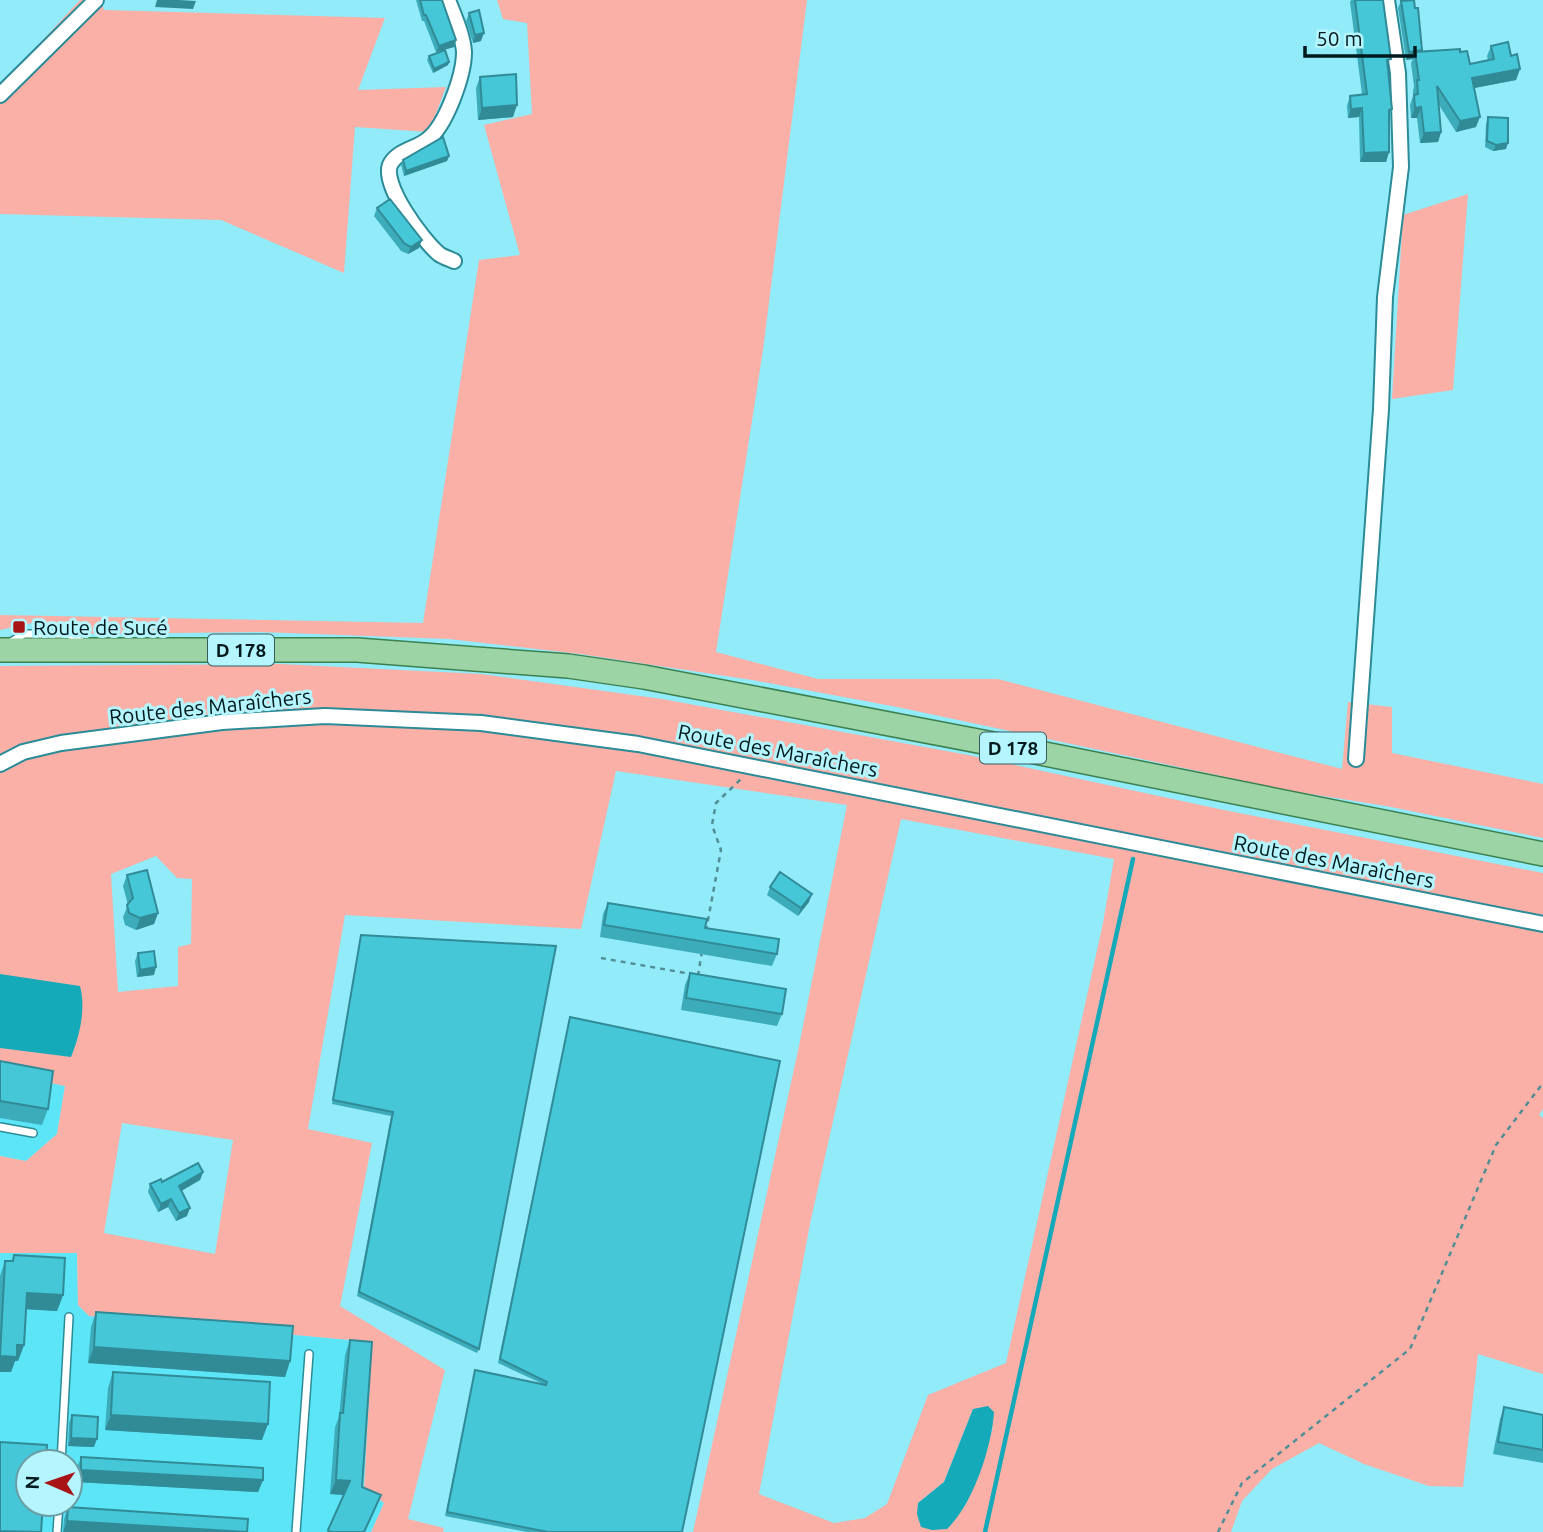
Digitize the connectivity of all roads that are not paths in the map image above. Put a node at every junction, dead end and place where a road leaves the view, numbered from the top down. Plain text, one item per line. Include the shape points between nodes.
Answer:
1 (96, 0) edge
2 (448, 0) edge
3 (1387, 0) edge
4 (0, 95) edge
5 (454, 261) dead end
6 (0, 649) edge
7 (1356, 759) dead end
8 (0, 764) edge
9 (1543, 854) edge
10 (1543, 924) edge
11 (0, 1127) edge
12 (33, 1133) dead end
13 (69, 1317) dead end
14 (309, 1354) dead end
15 (62, 1448) edge
16 (296, 1532) edge

1 - 4 street
2 - 5 street via 464,52 454,91 436,132 397,155 389,165 389,179 417,227 439,254
3 - 7 street via 1398,73 1401,167 1385,297
6 - 9 main road, D 178 via 356,650 568,666 644,677
8 - 10 street, Route des Maraîchers via 23,752 61,743 222,722 325,716 481,723 638,744
11 - 12 lane
13 - 15 lane
14 - 16 lane

